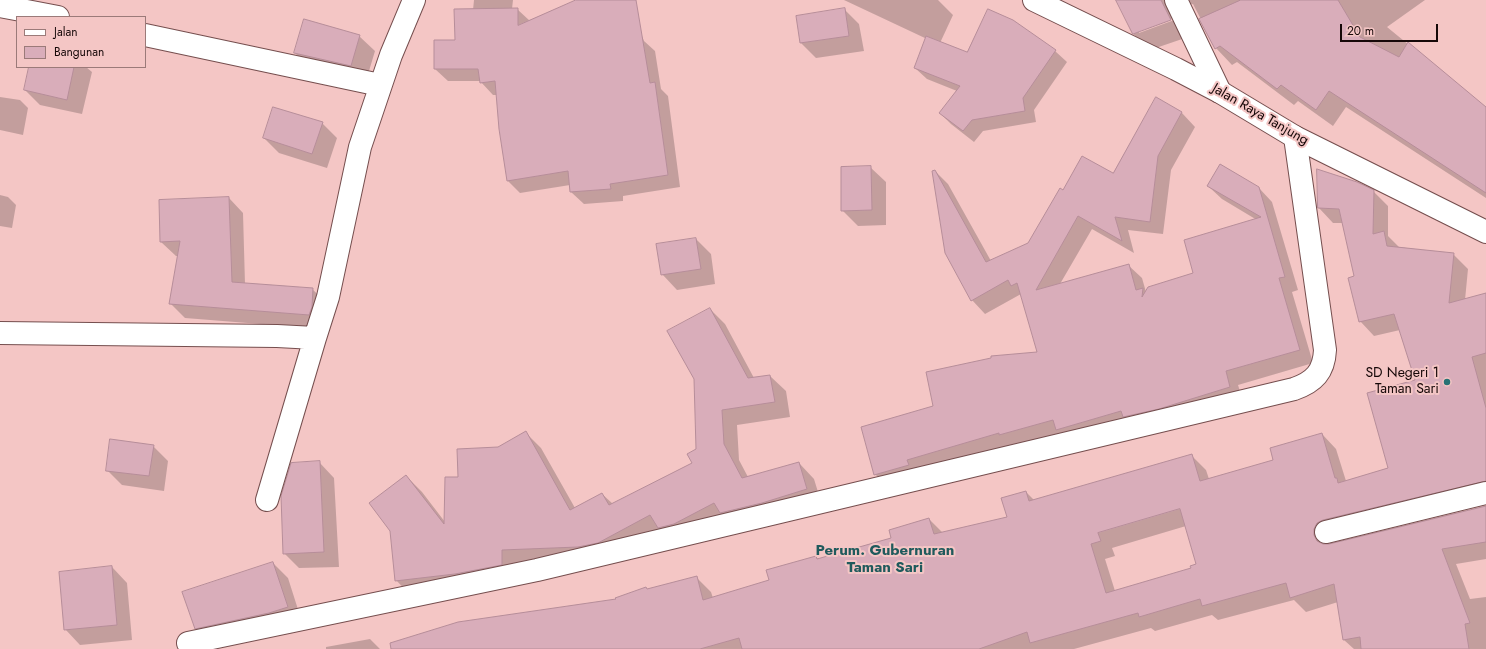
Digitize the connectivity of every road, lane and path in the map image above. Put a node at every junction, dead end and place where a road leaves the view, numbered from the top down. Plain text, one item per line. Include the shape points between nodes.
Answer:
1 (414, 0) edge
2 (1034, 0) edge
3 (1176, 0) edge
4 (0, 6) edge
5 (53, 16) edge
6 (146, 35) edge
7 (380, 85) junction
8 (1220, 92) junction
9 (1295, 137) junction
10 (1486, 232) edge
11 (0, 333) edge
12 (315, 338) junction
13 (1486, 493) edge
14 (268, 500) dead end
15 (1326, 532) dead end
16 (188, 643) dead end

1 - 7 street
2 - 8 street, Jalan Raya Tanjung
3 - 8 street
4 - 5 street
6 - 7 street
7 - 12 street via 360,146 328,297
8 - 9 street, Jalan Raya Tanjung
9 - 10 street, Jalan Raya Tanjung
9 - 16 street via 1325,350 1315,378 1305,385 537,570
11 - 12 street
12 - 14 street
13 - 15 street

